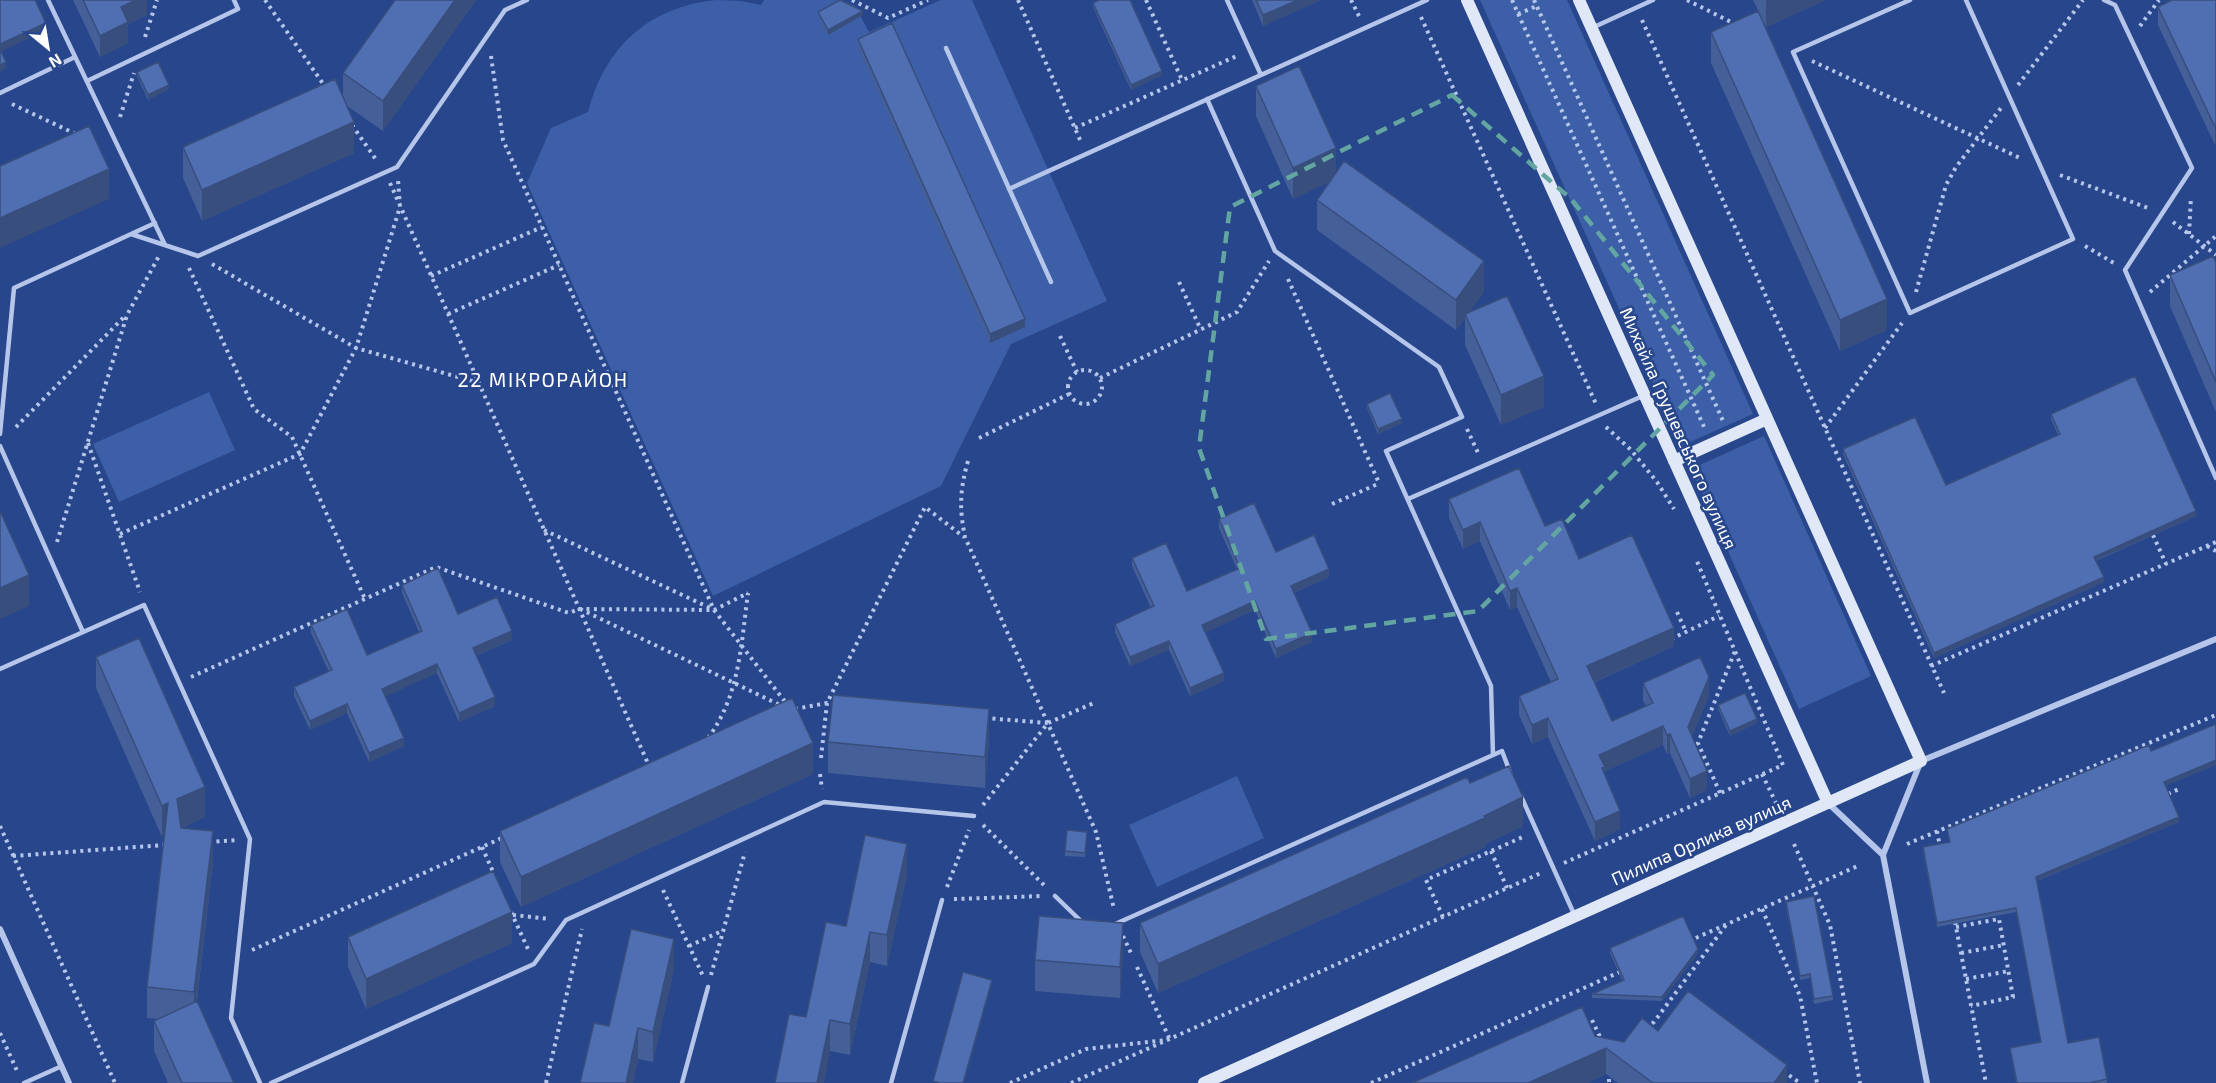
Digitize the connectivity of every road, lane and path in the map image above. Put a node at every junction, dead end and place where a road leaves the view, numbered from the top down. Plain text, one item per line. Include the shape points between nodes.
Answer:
1 (48, 0) edge
2 (234, 0) edge
3 (265, 0) edge
4 (527, 0) edge
5 (852, 0) edge
6 (928, 0) edge
7 (1017, 0) edge
8 (1146, 0) edge
9 (1227, 0) edge
10 (1427, 0) edge
11 (1467, 0) edge
12 (1512, 0) edge
13 (1534, 0) edge
14 (1579, 0) edge
15 (1653, 0) edge
16 (1687, 0) edge
17 (1910, 0) edge
18 (1966, 0) edge
19 (2084, 0) edge
20 (2104, 0) edge
21 (2159, 0) edge
22 (1416, 5) junction
23 (1537, 6) junction
24 (1636, 8) junction
25 (1518, 14) junction
26 (1740, 26) edge
27 (1591, 28) junction
28 (488, 34) junction
29 (2131, 39) junction
30 (946, 48) dead end
31 (1249, 50) junction
32 (1793, 52) junction
33 (75, 57) junction
34 (1261, 75) junction
35 (1182, 80) junction
36 (87, 81) junction
37 (327, 89) edge
38 (0, 93) edge
39 (2010, 96) junction
40 (1207, 99) junction
41 (10, 103) dead end
42 (348, 119) edge
43 (1075, 128) junction
44 (81, 136) edge
45 (1978, 138) junction
46 (1087, 153) junction
47 (397, 167) junction
48 (2041, 167) junction
49 (2192, 168) junction
50 (385, 172) junction
51 (1009, 189) junction
52 (400, 207) junction
53 (2162, 214) junction
54 (154, 223) junction
55 (542, 227) junction
56 (131, 234) junction
57 (2189, 235) junction
58 (2216, 236) edge
59 (2073, 239) junction
60 (165, 245) junction
61 (2204, 246) junction
62 (181, 250) junction
63 (1275, 251) junction
64 (2216, 255) edge
65 (198, 256) junction
66 (559, 265) junction
67 (2125, 270) junction
68 (431, 276) junction
69 (1051, 282) dead end
70 (1179, 282) dead end
71 (2139, 301) junction
72 (1910, 313) junction
73 (448, 314) junction
74 (127, 315) junction
75 (1201, 330) junction
76 (1060, 336) dead end
77 (356, 348) junction
78 (1077, 372) junction
79 (1100, 378) junction
80 (479, 384) junction
81 (1069, 394) junction
82 (1645, 395) junction
83 (1601, 415) junction
84 (1462, 417) junction
85 (1767, 419) junction
86 (1825, 429) junction
87 (0, 434) edge
88 (8, 435) dead end
89 (1730, 435) junction
90 (979, 438) dead end
91 (88, 442) junction
92 (1712, 444) junction
93 (0, 446) edge
94 (300, 454) junction
95 (968, 461) dead end
96 (1674, 461) junction
97 (1484, 466) junction
98 (1397, 475) junction
99 (2216, 478) edge
100 (1379, 483) junction
101 (1408, 499) junction
102 (1332, 504) dead end
103 (1678, 516) dead end
104 (544, 530) junction
105 (120, 534) junction
106 (2153, 535) edge
107 (965, 537) junction
108 (2216, 542) edge
109 (2207, 546) junction
110 (1692, 549) dead end
111 (2216, 551) edge
112 (51, 561) junction
113 (2166, 564) junction
114 (365, 599) junction
115 (144, 605) junction
116 (2051, 605) edge
117 (579, 609) junction
118 (714, 610) junction
119 (1677, 612) dead end
120 (2054, 612) junction
121 (1719, 615) junction
122 (84, 632) junction
123 (1686, 632) junction
124 (1671, 639) edge
125 (2216, 639) edge
126 (741, 645) junction
127 (1735, 650) junction
128 (1947, 652) edge
129 (1950, 657) junction
130 (1931, 666) junction
131 (0, 669) edge
132 (179, 683) junction
133 (736, 684) junction
134 (1944, 693) dead end
135 (1096, 702) dead end
136 (827, 703) junction
137 (838, 704) edge
138 (791, 710) junction
139 (2216, 715) edge
140 (978, 717) edge
141 (795, 719) edge
142 (1047, 723) junction
143 (706, 741) edge
144 (1493, 755) junction
145 (821, 758) dead end
146 (1922, 761) junction
147 (651, 772) edge
148 (1762, 774) junction
149 (1515, 781) edge
150 (2180, 789) dead end
151 (1519, 791) edge
152 (1720, 793) junction
153 (2168, 794) edge
154 (1776, 803) dead end
155 (1828, 803) junction
156 (974, 816) junction
157 (0, 826) edge
158 (1536, 830) junction
159 (1937, 831) junction
160 (750, 836) junction
161 (503, 838) edge
162 (250, 839) junction
163 (203, 843) edge
164 (1794, 844) dead end
165 (1907, 844) dead end
166 (164, 845) edge
167 (482, 847) junction
168 (1491, 851) junction
169 (1942, 853) edge
170 (1883, 855) junction
171 (14, 856) junction
172 (1860, 865) dead end
173 (1553, 868) junction
174 (495, 877) edge
175 (658, 878) junction
176 (1813, 886) junction
177 (1508, 888) junction
178 (1055, 896) junction
179 (942, 900) junction
180 (1762, 909) junction
181 (586, 910) junction
182 (1575, 916) junction
183 (1954, 916) edge
184 (1443, 917) junction
185 (566, 920) junction
186 (1118, 923) junction
187 (1727, 924) junction
188 (1086, 926) edge
189 (1110, 926) edge
190 (1956, 927) junction
191 (0, 929) edge
192 (724, 930) junction
193 (1685, 943) edge
194 (2004, 945) junction
195 (689, 946) junction
196 (1961, 953) junction
197 (237, 956) junction
198 (534, 963) junction
199 (1632, 966) edge
200 (1137, 967) dead end
201 (2008, 971) junction
202 (1966, 980) junction
203 (708, 987) junction
204 (1677, 992) junction
205 (1686, 999) edge
206 (1971, 1006) junction
207 (1592, 1020) dead end
208 (1645, 1028) edge
209 (0, 1033) edge
210 (1170, 1040) junction
211 (1604, 1045) edge
212 (62, 1066) junction
213 (1781, 1069) edge
214 (1219, 1080) edge
215 (23, 1083) edge
216 (69, 1083) edge
217 (115, 1083) edge
218 (260, 1083) edge
219 (271, 1083) edge
220 (546, 1083) edge
221 (682, 1083) edge
222 (891, 1083) edge
223 (1010, 1083) edge
224 (1071, 1083) edge
225 (1204, 1083) edge
226 (1371, 1083) edge
227 (1800, 1083) edge
228 (1817, 1083) edge
229 (1860, 1083) edge
230 (1927, 1083) edge
231 (1986, 1083) edge

1 - 33 lane
2 - 36 lane via 238,9
3 - 37 path
4 - 28 lane via 505,10
5 - 6 path via 888,18
7 - 43 path
8 - 35 path
9 - 31 lane
10 - 22 lane
11 - 82 street, Михайла Грушевського вулиця
12 - 25 path
13 - 23 path
14 - 27 street
15 - 24 lane
16 - 26 path
17 - 32 lane
18 - 39 lane
19 - 39 path
20 - 29 lane via 2115,5
21 - 29 path
22 - 34 lane
22 - 83 path
23 - 25 path
23 - 89 path
24 - 27 lane
24 - 86 path
25 - 92 path
27 - 85 street
28 - 47 lane
28 - 55 path via 503,140
29 - 49 lane
30 - 51 lane
31 - 34 lane
31 - 35 path
32 - 45 path
32 - 72 lane
33 - 36 lane
33 - 38 lane
34 - 40 lane
35 - 43 path
36 - 54 lane
39 - 45 path
39 - 48 lane
40 - 46 lane
40 - 63 lane
41 - 44 path
42 - 50 path
43 - 46 path
45 - 48 path
45 - 72 path via 1946,185
46 - 51 lane
47 - 50 lane
47 - 52 path
48 - 53 path
48 - 59 lane
49 - 53 lane
49 - 57 path
50 - 52 path
50 - 65 lane
51 - 69 lane
52 - 68 path
52 - 77 path
53 - 57 path
53 - 67 lane
54 - 56 lane
54 - 60 lane
55 - 66 path
55 - 68 path
56 - 60 lane
56 - 87 lane via 14,288
57 - 61 path
58 - 61 path
59 - 67 path
59 - 72 lane
60 - 62 lane
60 - 74 path
61 - 64 path
61 - 71 path
62 - 65 lane
62 - 94 path via 254,409 292,437
63 - 75 path via 1237,312
63 - 84 lane via 1439,367
63 - 100 path
65 - 77 path
66 - 73 path
66 - 118 path
67 - 71 lane
68 - 73 path
70 - 75 path
71 - 99 lane
72 - 86 path
73 - 80 path
74 - 88 path
74 - 91 path
75 - 79 path
76 - 78 path
77 - 80 path
77 - 94 path
78 - 79 path via 1093,371
78 - 81 path via 1068,384
79 - 81 path via 1102,389 1093,402 1082,404
80 - 104 path
81 - 90 path
82 - 83 lane
82 - 96 street, Михайла Грушевського вулиця
83 - 97 lane
83 - 103 path via 1607,427 1657,482
84 - 97 path
84 - 98 lane via 1386,451
85 - 89 street
85 - 146 street
86 - 130 path
89 - 92 street
91 - 105 path
91 - 112 path
92 - 96 street
93 - 112 lane
94 - 105 path
94 - 114 path
95 - 107 path via 961,486 960,512
96 - 155 street, Михайла Грушевського вулиця
97 - 101 lane
98 - 100 path
98 - 101 lane
100 - 102 path
101 - 144 lane via 1491,686
104 - 117 path
104 - 118 path
105 - 115 path
106 - 113 path
107 - 136 path via 926,507
107 - 142 path
108 - 109 path
109 - 111 path
109 - 113 path
110 - 121 path
112 - 122 lane
113 - 120 path
114 - 117 path via 436,567 568,614
114 - 132 path
115 - 122 lane
115 - 132 lane
116 - 120 path
117 - 118 path
117 - 133 path
117 - 147 path
118 - 126 path
118 - 126 path via 748,593
119 - 123 path
120 - 129 path
121 - 123 path
121 - 127 path
122 - 131 lane
123 - 124 path
125 - 146 street, Пилипа Орлика вулиця
126 - 133 path
126 - 138 path
127 - 148 path via 1783,765
127 - 152 path via 1698,743
128 - 129 path
129 - 130 path
130 - 134 path
132 - 162 lane
133 - 138 path
133 - 143 path via 720,722
135 - 142 path
136 - 137 path
136 - 138 path
136 - 145 path
138 - 141 path
139 - 159 path
140 - 142 path
142 - 156 path
142 - 186 path via 1096,832
144 - 149 lane via 1502,751
144 - 186 lane
146 - 155 street, Пилипа Орлика вулиця
146 - 170 street
148 - 152 path
148 - 154 path
150 - 153 path
151 - 158 lane
152 - 173 path
155 - 170 street, Михайла Грушевського вулиця
155 - 182 street, Пилипа Орлика вулиця
156 - 160 lane via 824,802
156 - 178 path
156 - 179 path
157 - 171 path
158 - 168 path
158 - 173 lane
159 - 165 path
159 - 169 path
160 - 175 lane
160 - 192 path
161 - 167 path
162 - 163 path
162 - 197 lane
164 - 176 path
166 - 171 path
167 - 174 path
167 - 197 path
168 - 177 path
168 - 184 path via 1426,880
170 - 230 street
171 - 217 path
172 - 176 path
173 - 177 path
173 - 182 lane
175 - 181 lane
175 - 195 path
176 - 180 path
176 - 229 path via 1830,925
177 - 184 path
178 - 179 path
178 - 188 lane
179 - 222 lane
180 - 187 path
180 - 228 path via 1800,996
181 - 185 lane
181 - 220 path
182 - 214 street, Пилипа Орлика вулиця
183 - 190 path
184 - 210 path
185 - 198 lane
185 - 198 path via 511,913
186 - 189 lane
187 - 193 path
187 - 204 path
190 - 194 path via 1998,919
190 - 196 path
191 - 212 street
192 - 195 path
192 - 203 path
194 - 196 path
194 - 201 path
195 - 203 path
196 - 202 path
197 - 218 lane via 231,1018
198 - 219 lane
199 - 226 path
200 - 210 path
201 - 202 path
201 - 206 path via 2013,997
202 - 206 path
203 - 221 lane
204 - 205 path
204 - 208 path
206 - 231 path
207 - 211 path
209 - 215 path
210 - 223 path via 1086,1049
210 - 224 path
212 - 215 lane
212 - 216 street
213 - 227 path
214 - 225 street, Пилипа Орлика вулиця

